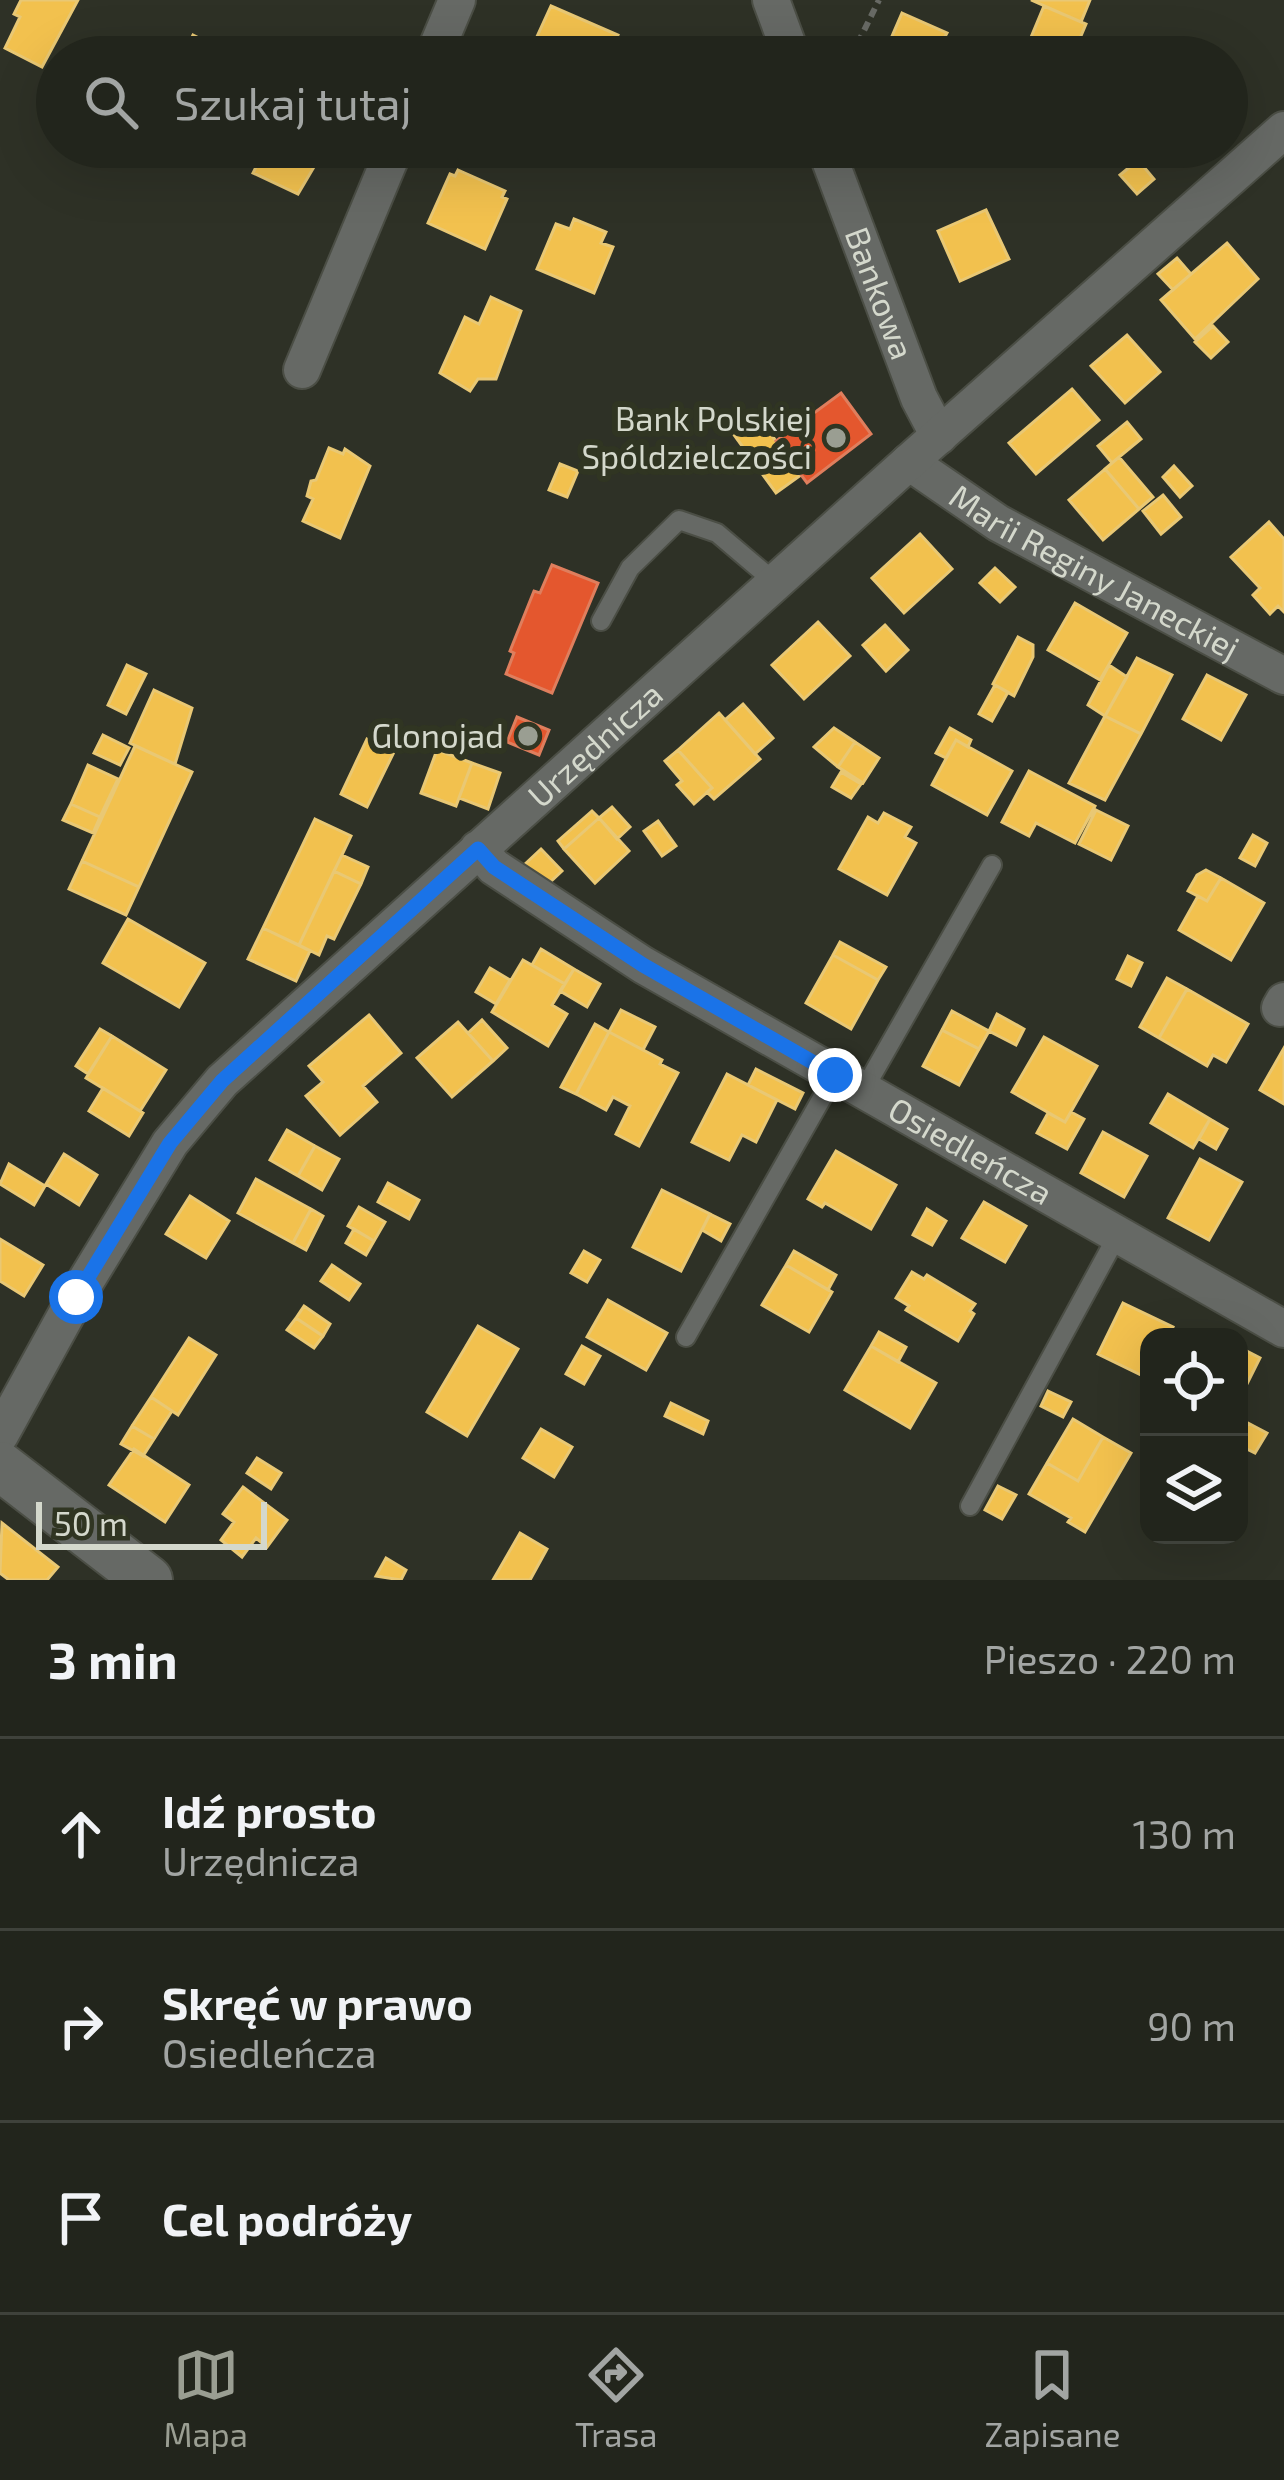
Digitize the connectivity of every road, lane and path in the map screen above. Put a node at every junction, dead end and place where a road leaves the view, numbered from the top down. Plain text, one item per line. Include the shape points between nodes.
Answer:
1 (457, 0) edge
2 (771, 0) edge
3 (879, 0) edge
4 (442, 36) edge
5 (784, 36) edge
6 (861, 36) edge
7 (1284, 130) edge
8 (1248, 162) edge
9 (386, 168) edge
10 (833, 168) edge
11 (1241, 168) edge
12 (302, 370) dead end
13 (939, 436) junction
14 (909, 461) junction
15 (777, 584) junction
16 (601, 621) dead end
17 (1284, 676) edge
18 (478, 849) junction
19 (992, 865) dead end
20 (849, 1083) junction
21 (1117, 1236) junction
22 (1284, 1329) edge
23 (686, 1337) dead end
24 (0, 1435) edge
25 (0, 1466) edge
26 (970, 1506) dead end
27 (148, 1580) edge

1 - 4 street
2 - 5 street
3 - 6 path
7 - 8 street, Urzędnicza
9 - 12 street
10 - 13 street, Bankowa
11 - 13 street, Urzędnicza
13 - 14 street, Urzędnicza
14 - 15 street, Urzędnicza
14 - 17 street, Marii Reginy Janeckiej via 998,523
15 - 16 lane via 717,532 680,520 630,568
15 - 18 street, Urzędnicza
18 - 20 street, Osiedleńcza via 643,965
18 - 24 street, Urzędnicza via 222,1081 170,1143
19 - 20 lane
20 - 21 street, Osiedleńcza
20 - 23 lane
21 - 22 street, Osiedleńcza
21 - 26 lane
25 - 27 street

